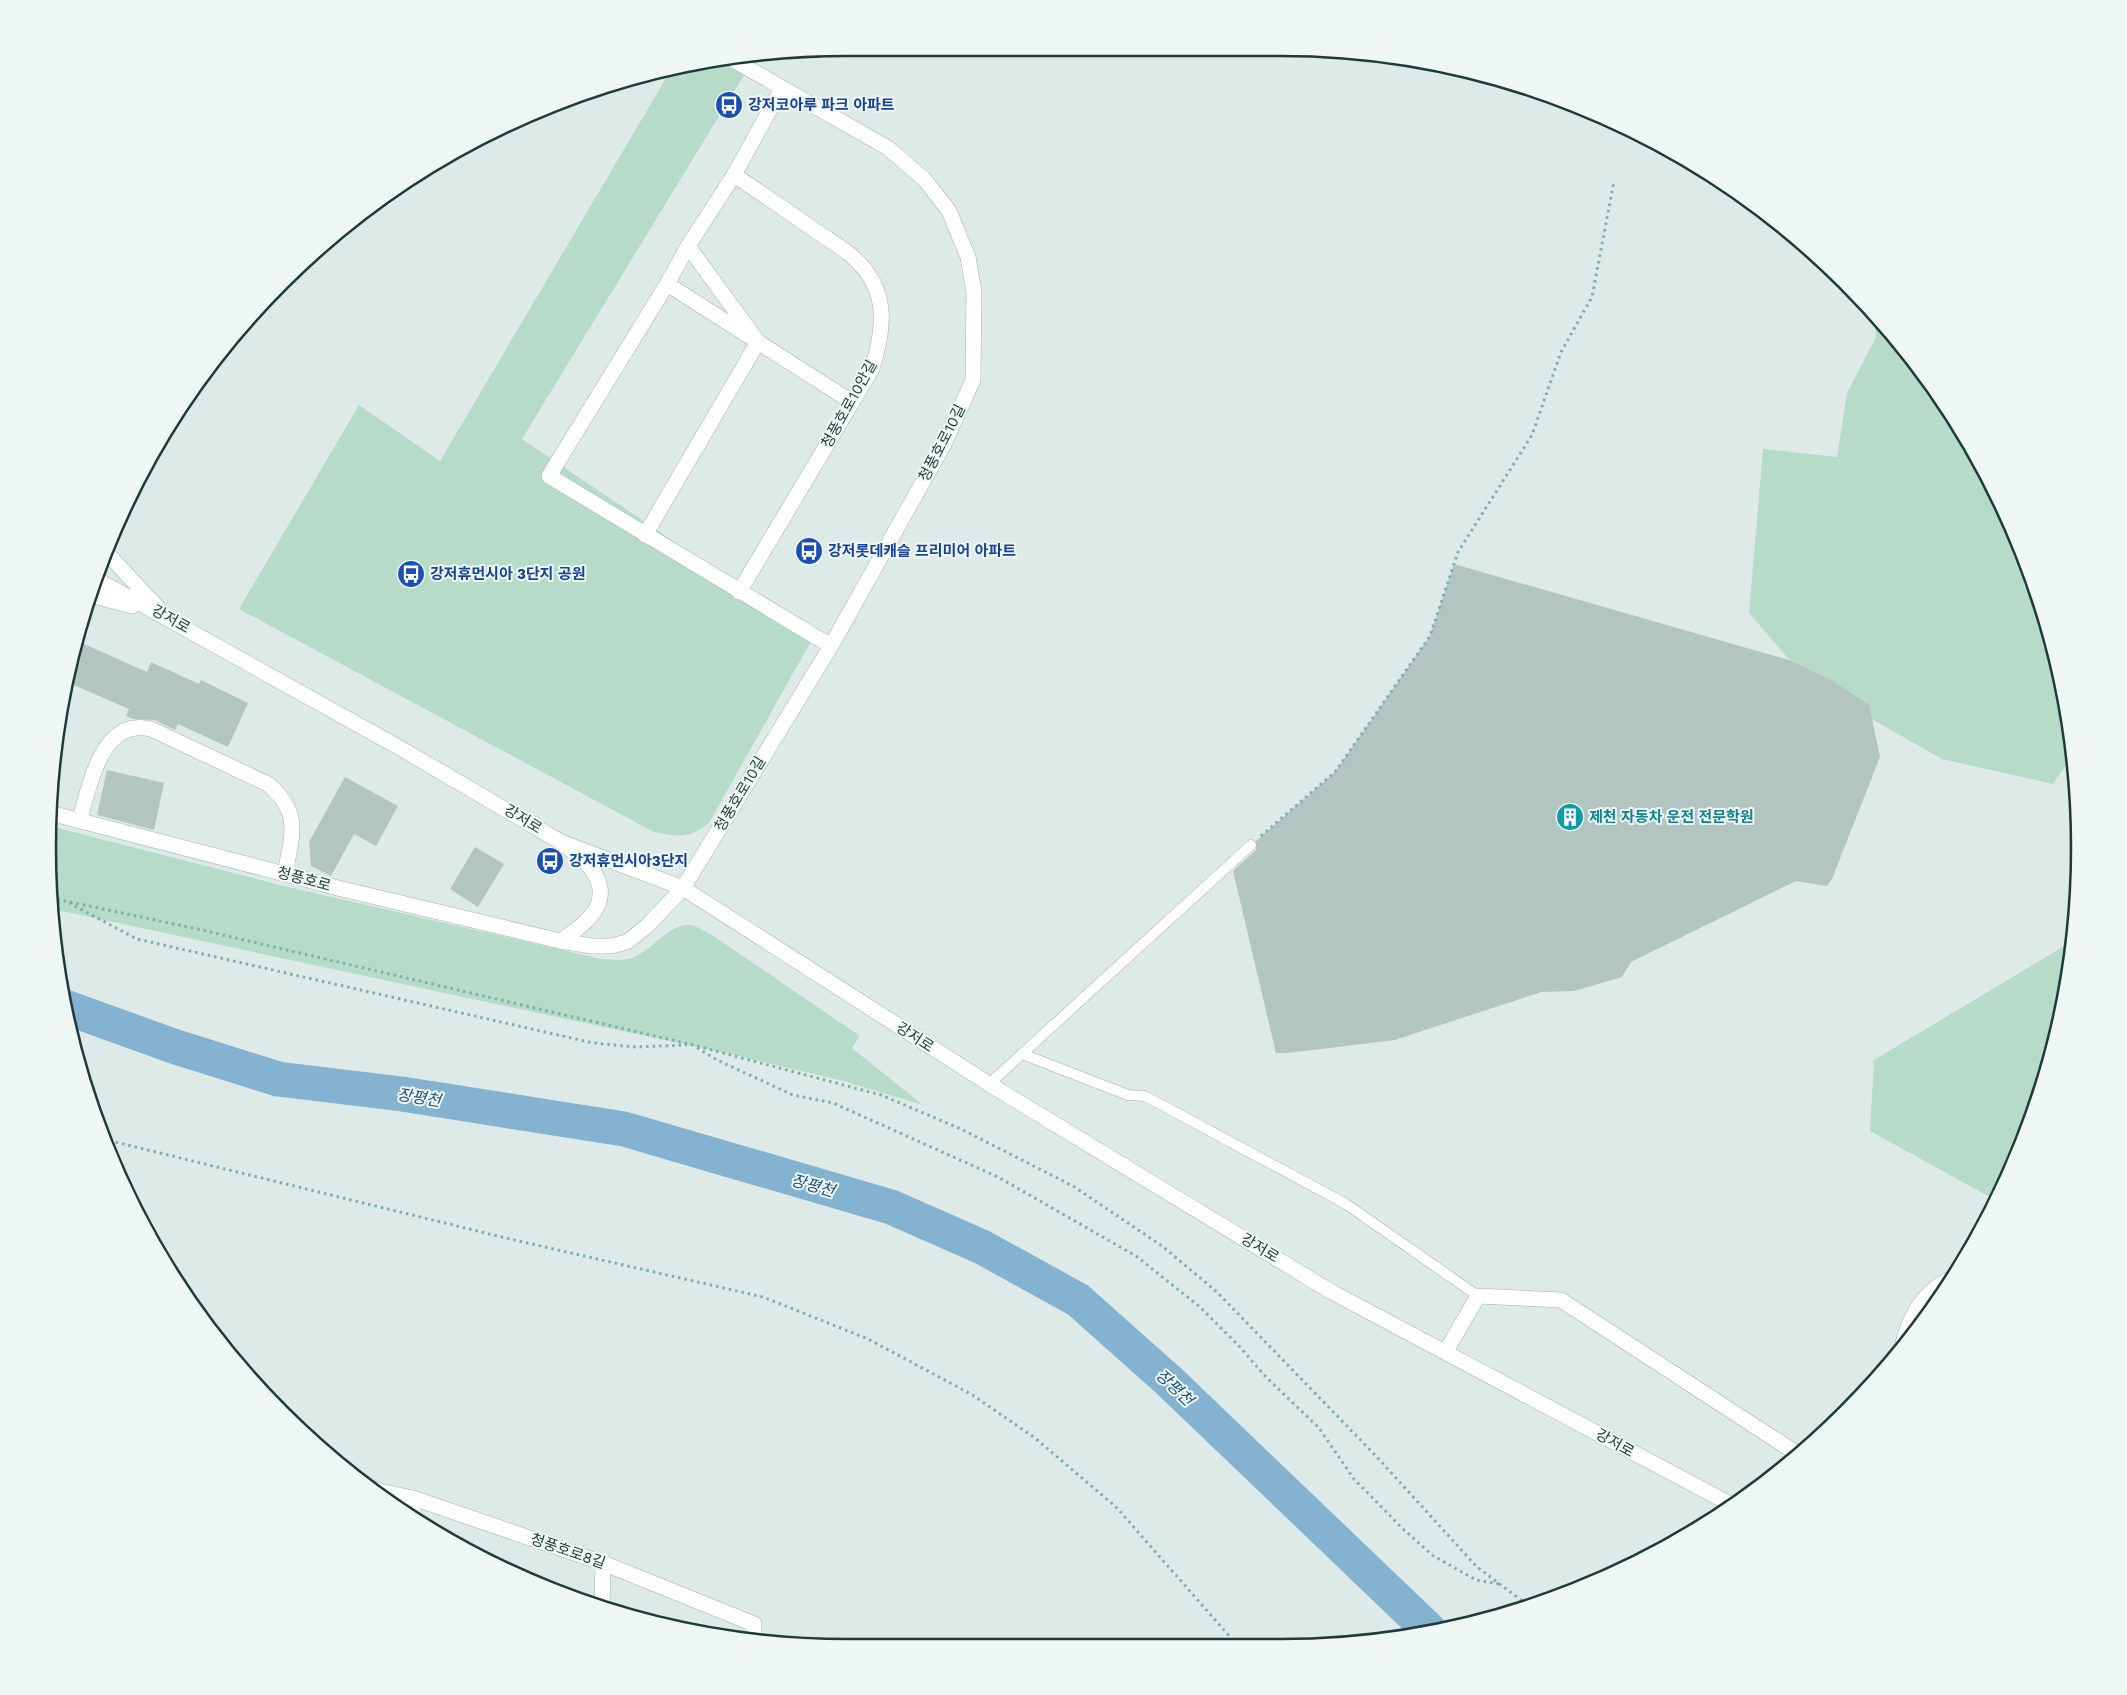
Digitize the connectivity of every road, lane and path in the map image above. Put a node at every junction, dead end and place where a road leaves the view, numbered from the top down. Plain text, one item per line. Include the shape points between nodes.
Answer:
1 (740, 64) edge
2 (782, 88) junction
3 (734, 175) junction
4 (1614, 181) dead end
5 (688, 246) junction
6 (667, 284) junction
7 (758, 342) junction
8 (852, 402) junction
9 (645, 535) junction
10 (111, 558) edge
11 (102, 582) edge
12 (739, 592) junction
13 (97, 596) edge
14 (165, 616) junction
15 (830, 646) junction
16 (57, 815) edge
17 (79, 821) junction
18 (561, 842) junction
19 (1251, 845) joint
20 (285, 874) junction
21 (683, 888) junction
22 (58, 900) edge
23 (58, 902) edge
24 (66, 902) junction
25 (560, 941) junction
26 (693, 1045) junction
27 (1022, 1054) junction
28 (989, 1084) junction
29 (113, 1141) edge
30 (1933, 1293) edge
31 (1478, 1296) junction
32 (1907, 1328) edge
33 (1446, 1351) junction
34 (1791, 1450) edge
35 (392, 1494) edge
36 (413, 1498) junction
37 (1725, 1501) edge
38 (413, 1508) edge
39 (603, 1563) junction
40 (1500, 1585) junction
41 (602, 1600) edge
42 (1522, 1601) edge
43 (754, 1633) edge
44 (1232, 1639) edge

1 - 2 street, 청풍호로10길
2 - 3 street
2 - 15 street, 청풍호로10길 via 888,148 925,180 949,211 968,257 974,292 973,380 944,444
3 - 5 street
3 - 8 street, 청풍호로10안길 via 853,257 871,278 883,316 881,340 872,370
4 - 19 path via 1592,297 1561,352 1532,435 1458,552 1430,636 1335,772
5 - 6 street
5 - 7 street
6 - 7 street
6 - 9 street via 549,476
7 - 8 street
7 - 9 street
8 - 12 street, 청풍호로10안길
9 - 12 street
10 - 14 street
11 - 14 street, 강저로
12 - 15 street
13 - 14 street
14 - 18 street, 강저로
15 - 21 street, 청풍호로10길
16 - 17 street, 청풍호로
17 - 20 street, 청풍호로
17 - 20 street via 96,767 113,737 121,730 151,729 268,784 281,795 291,813 292,825
18 - 21 street, 강저로
18 - 25 street via 588,865 598,879 601,893 590,919
19 - 27 lane
20 - 25 street, 청풍호로
21 - 25 street, 청풍호로 via 628,942 592,946
21 - 28 street, 강저로
22 - 24 path
23 - 24 path
24 - 26 path via 193,928
24 - 26 path via 137,939 593,1043 636,1047
26 - 40 path via 719,1061 793,1095 833,1103 998,1177 1136,1256 1200,1307 1240,1347 1318,1428 1354,1478 1402,1528 1432,1555 1476,1580
26 - 40 path via 880,1095 961,1129 1073,1186 1162,1246 1217,1292 1376,1456 1477,1567
27 - 28 lane
27 - 31 lane via 1128,1095 1145,1096 1346,1204
28 - 33 street, 강저로 via 1330,1291
29 - 44 path via 510,1239 764,1297 868,1339 971,1394 1035,1438 1116,1507
30 - 32 street via 1922,1302
31 - 33 street
31 - 34 street via 1561,1300
33 - 37 street, 강저로
35 - 36 street, 청풍호로8길
36 - 38 street
36 - 39 street, 청풍호로8길
39 - 41 street
39 - 43 street, 청풍호로8길 via 754,1624
40 - 42 path

